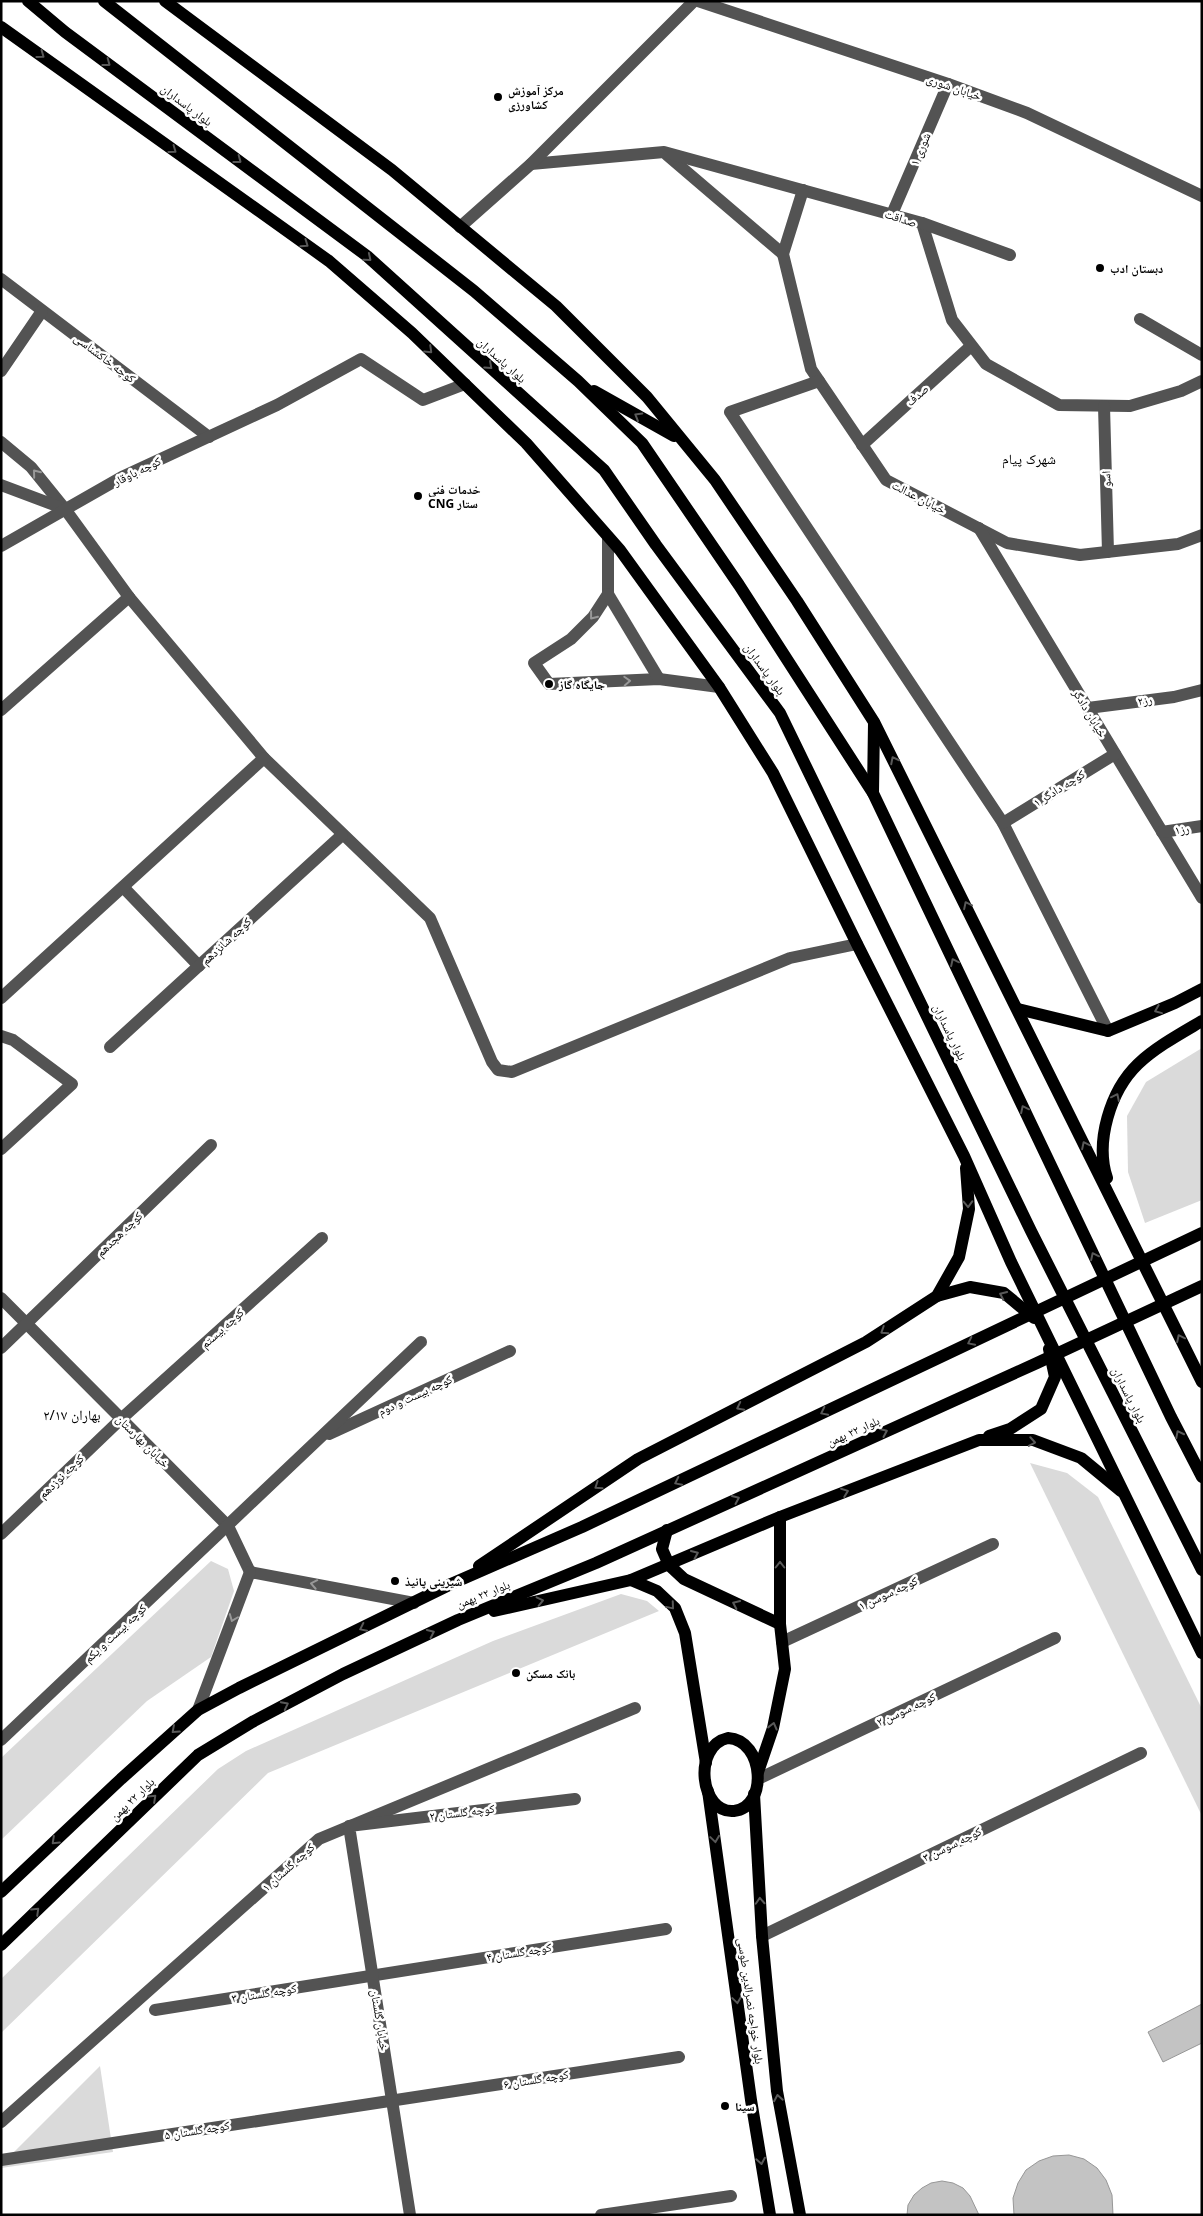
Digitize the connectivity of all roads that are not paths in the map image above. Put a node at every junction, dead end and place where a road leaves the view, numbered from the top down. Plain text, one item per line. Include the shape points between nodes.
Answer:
1 (28, 1) edge
2 (104, 1) edge
3 (165, 1) edge
4 (696, 1) edge
5 (1, 27) edge
6 (948, 84) junction
7 (664, 152) junction
8 (532, 164) junction
9 (803, 190) junction
10 (1202, 196) edge
11 (892, 214) junction
12 (922, 223) junction
13 (460, 227) junction
14 (784, 254) junction
15 (1010, 255) dead end
16 (1, 279) edge
17 (42, 310) junction
18 (1140, 319) dead end
19 (971, 346) junction
20 (1202, 355) edge
21 (1, 371) edge
22 (578, 381) junction
23 (819, 381) junction
24 (1202, 381) edge
25 (465, 384) junction
26 (1104, 406) junction
27 (209, 437) junction
28 (681, 440) junction
29 (1, 442) edge
30 (862, 445) junction
31 (1, 485) edge
32 (66, 509) junction
33 (979, 528) junction
34 (1202, 535) edge
35 (608, 537) junction
36 (1, 546) edge
37 (1108, 552) junction
38 (608, 594) junction
39 (129, 597) junction
40 (659, 679) junction
41 (719, 687) junction
42 (1202, 690) edge
43 (1088, 708) junction
44 (1, 710) edge
45 (874, 722) junction
46 (1115, 754) junction
47 (264, 758) junction
48 (873, 793) junction
49 (1003, 823) junction
50 (1202, 826) edge
51 (1162, 832) junction
52 (342, 834) junction
53 (123, 887) junction
54 (1202, 898) edge
55 (857, 944) junction
56 (199, 966) junction
57 (1202, 989) edge
58 (1, 998) edge
59 (1018, 1009) junction
60 (1202, 1021) edge
61 (1108, 1031) junction
62 (1, 1036) edge
63 (110, 1047) dead end
64 (211, 1145) dead end
65 (1, 1149) edge
66 (964, 1156) junction
67 (1118, 1212) junction
68 (1202, 1233) edge
69 (322, 1238) dead end
70 (1197, 1288) edge
71 (937, 1296) junction
72 (1, 1298) edge
73 (26, 1324) junction
74 (420, 1342) dead end
75 (1, 1348) edge
76 (510, 1351) dead end
77 (1200, 1378) edge
78 (121, 1419) junction
79 (320, 1438) junction
80 (979, 1440) junction
81 (1202, 1477) edge
82 (1124, 1493) junction
83 (780, 1517) junction
84 (228, 1526) junction
85 (667, 1530) junction
86 (1, 1534) edge
87 (993, 1544) dead end
88 (669, 1565) junction
89 (1202, 1570) edge
90 (250, 1572) junction
91 (631, 1580) junction
92 (451, 1584) junction
93 (414, 1603) junction
94 (458, 1620) junction
95 (780, 1624) junction
96 (1055, 1638) dead end
97 (782, 1642) junction
98 (1202, 1653) edge
99 (635, 1708) dead end
100 (198, 1710) junction
101 (1, 1740) edge
102 (1141, 1753) dead end
103 (706, 1763) junction
104 (758, 1776) junction
105 (708, 1791) junction
106 (754, 1794) junction
107 (575, 1799) dead end
108 (349, 1826) junction
109 (1, 1892) edge
110 (666, 1929) dead end
111 (762, 1936) junction
112 (1, 1945) edge
113 (372, 1975) junction
114 (155, 2010) dead end
115 (679, 2057) dead end
116 (392, 2101) junction
117 (1, 2122) edge
118 (1, 2160) edge
119 (731, 2196) dead end
120 (410, 2215) edge
121 (601, 2215) edge
122 (770, 2215) edge
123 (800, 2215) edge

1 -> 89 main road, بلوار پاسداران via 65,32 367,256 604,470 780,713 1027,1222
2 - 22 main road, بلوار پاسداران via 474,290
3 - 13 main road via 392,170
4 - 6 street, خیابان شوری
4 - 8 street
5 -> 25 main road via 329,261
6 - 10 street, خیابان شوری via 1027,113
6 - 11 street, شوری ۱
7 - 8 street, صداقت
7 - 9 street, صداقت
7 - 14 street
8 - 13 street
9 - 11 street, صداقت
9 - 14 street, خیابان عدالت
11 - 12 street, صداقت
12 - 15 street
12 - 19 street, صداقت via 952,320
13 - 28 main road via 563,312 647,397
14 - 23 street, خیابان عدالت via 810,369
16 - 17 street, کوچه خاکشناسی
17 - 21 street
17 - 27 street, کوچه خاکشناسی
18 - 20 street
19 - 26 street, صداقت via 986,364 1059,405
19 - 30 street, صدف
28 -> 22 main road
22 - 48 main road, بلوار پاسداران via 642,444 739,585
23 - 30 street, خیابان عدالت
23 - 49 street via 730,412
24 - 26 street, صداقت via 1181,391 1130,406
25 - 27 street, کوچه باوقار via 423,400 361,360
25 - 35 main road via 526,443
26 - 37 street, اسو
27 - 32 street, کوچه باوقار via 122,477
28 - 45 main road via 715,480
32 -> 29 street via 31,467
30 - 33 street, خیابان عدالت via 886,480
31 - 32 street
32 - 36 street, کوچه باوقار
32 - 39 street
33 - 37 street, خیابان عدالت via 1007,543 1080,555
33 - 43 street, خیابان دادگر
34 - 37 street, خیابان عدالت via 1178,544
35 - 38 street
35 - 41 main road
38 - 40 street
38 -> 40 street via 593,617 571,639 534,663 549,684
39 - 44 street
39 - 47 street
40 - 41 street
41 - 55 main road via 774,773
42 - 43 street, رز۲
43 - 46 street, خیابان دادگر
45 - 48 main road
59 -> 45 main road
46 - 49 street, کوچه دادگر ۱
46 - 51 street, خیابان دادگر
47 - 52 street
47 - 53 street
81 -> 48 main road, بلوار پاسداران
49 - 61 street
50 - 51 street, رز۱
51 - 54 street, خیابان دادگر
52 - 55 street via 430,918 498,1070 512,1072 790,958
52 - 56 street, کوچه شانزدهم
53 - 56 street
53 - 58 street
55 - 66 main road
56 - 63 street, کوچه شانزدهم
57 -> 61 main road
59 - 61 main road
67 -> 59 main road
67 -> 60 main road via 1103,1167 1104,1137 1110,1110 1137,1065
62 - 65 street via 13,1040 72,1084
64 - 73 street, کوچه هجدهم
66 -> 71 main road via 970,1210 959,1257
66 - 82 main road via 1011,1262
77 -> 67 main road
68 -> 92 main road, بلوار ۲۲ بهمن via 582,1528
69 - 78 street, کوچه بیستم
85 -> 70 main road, بلوار ۲۲ بهمن via 1037,1364
80 -> 71 main road via 1010,1429 1041,1409 1054,1377 1048,1343 1032,1315 1004,1293 970,1287
71 -> 92 main road via 866,1342 638,1459
72 - 73 street, خیابان بهارستان
73 - 75 street, کوچه هجدهم
73 - 78 street, خیابان بهارستان
74 - 79 street, کوچه بیست و دوم
76 - 79 street, کوچه بیست و دوم
78 - 84 street, خیابان بهارستان
78 - 86 street, کوچه نوزدهم
79 - 84 street, کوچه بیست و دوم
80 -> 82 main road via 1033,1440 1081,1458
83 -> 80 main road
82 - 98 main road
88 -> 83 main road
95 -> 83 main road
84 - 90 street, خیابان بهارستان
84 - 101 street, کوچه بیست و یکم
85 - 88 main road via 662,1549
85 - 94 main road, بلوار ۲۲ بهمن
87 - 97 street, کوچه سوسن ۱
88 - 91 main road
95 -> 88 main road via 684,1579
93 -> 90 street
90 -> 100 street
94 -> 91 main road
91 -> 103 main road via 657,1591 675,1608 685,1633
92 - 93 main road, بلوار ۲۲ بهمن
93 -> 100 main road, بلوار ۲۲ بهمن
112 -> 94 main road, بلوار ۲۲ بهمن via 198,1755 262,1716
95 - 97 main road
96 - 104 street, کوچه سوسن ۲
104 -> 97 main road via 773,1728 785,1669
99 - 108 street, کوچه گلستان ۱
100 -> 109 main road, بلوار ۲۲ بهمن
102 - 111 street, کوچه سوسن ۳
103 - 104 main road via 712,1747 719,1740 738,1739 751,1751
103 - 105 main road via 704,1777
104 - 106 main road
105 - 106 main road via 717,1805 734,1811 743,1809
105 -> 122 main road, بلوار خواجه نصرالدین طوسی
111 -> 106 main road, بلوار خواجه نصرالدین طوسی
107 - 108 street, کوچه گلستان ۲
108 - 113 street, خیابان گلستان
108 - 117 street, کوچه گلستان ۱ via 319,1840
110 - 113 street, کوچه گلستان ۴
123 -> 111 main road, بلوار خواجه نصرالدین طوسی via 777,2091
113 - 114 street, کوچه گلستان ۳
113 - 116 street, خیابان گلستان
115 - 116 street, کوچه گلستان ۶
116 - 118 street, کوچه گلستان ۵
116 - 120 street, خیابان گلستان
119 - 121 street

